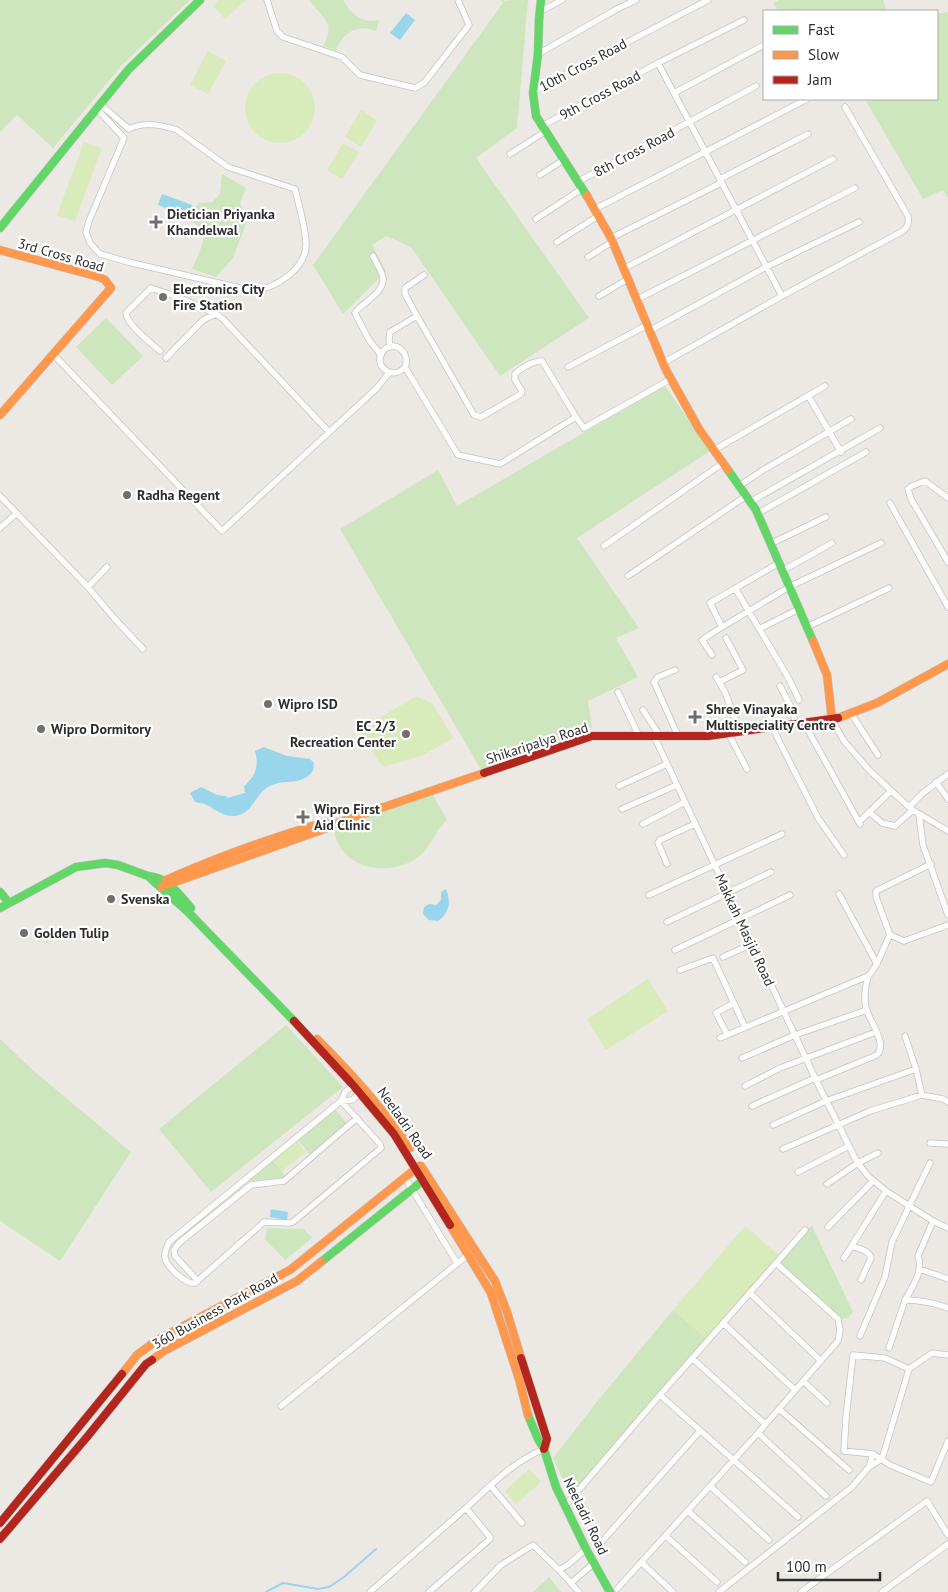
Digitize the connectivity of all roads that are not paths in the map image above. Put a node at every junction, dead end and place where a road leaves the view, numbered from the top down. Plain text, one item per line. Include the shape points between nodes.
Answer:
1 (200, 0) edge
2 (267, 0) edge
3 (458, 0) edge
4 (541, 0) edge
5 (562, 0) edge
6 (636, 0) edge
7 (708, 0) edge
8 (539, 12) junction
9 (744, 20) dead end
10 (763, 46) edge
11 (538, 54) junction
12 (658, 63) junction
13 (756, 86) dead end
14 (534, 91) junction
15 (674, 93) junction
16 (805, 100) edge
17 (98, 106) junction
18 (845, 107) dead end
19 (690, 123) junction
20 (544, 129) junction
21 (808, 134) dead end
22 (705, 151) junction
23 (510, 154) dead end
24 (565, 159) junction
25 (833, 159) dead end
26 (540, 175) dead end
27 (721, 181) junction
28 (581, 185) junction
29 (855, 188) dead end
30 (736, 210) junction
31 (596, 212) junction
32 (536, 219) dead end
33 (859, 222) dead end
34 (0, 228) edge
35 (611, 240) junction
36 (752, 240) junction
37 (557, 242) dead end
38 (0, 250) edge
39 (373, 256) dead end
40 (588, 257) dead end
41 (766, 267) junction
42 (623, 269) junction
43 (424, 274) dead end
44 (628, 279) junction
45 (599, 296) dead end
46 (782, 296) junction
47 (636, 300) junction
48 (216, 314) junction
49 (417, 316) junction
50 (648, 328) junction
51 (390, 346) junction
52 (160, 351) dead end
53 (54, 355) junction
54 (381, 355) junction
55 (166, 358) dead end
56 (663, 363) junction
57 (405, 367) junction
58 (568, 367) dead end
59 (389, 372) junction
60 (671, 379) junction
61 (825, 386) dead end
62 (809, 397) junction
63 (0, 415) edge
64 (576, 417) junction
65 (850, 419) dead end
66 (880, 428) dead end
67 (829, 431) junction
68 (329, 432) junction
69 (714, 450) junction
70 (841, 452) junction
71 (866, 452) dead end
72 (723, 463) junction
73 (739, 486) junction
74 (0, 496) edge
75 (948, 498) edge
76 (748, 499) junction
77 (890, 503) dead end
78 (17, 513) junction
79 (758, 514) junction
80 (826, 517) dead end
81 (0, 528) edge
82 (832, 543) dead end
83 (882, 543) dead end
84 (770, 544) junction
85 (604, 546) dead end
86 (948, 562) edge
87 (107, 567) dead end
88 (780, 567) junction
89 (628, 576) dead end
90 (789, 586) junction
91 (88, 587) junction
92 (735, 588) junction
93 (889, 588) dead end
94 (948, 607) edge
95 (798, 609) junction
96 (747, 610) junction
97 (722, 626) junction
98 (763, 627) dead end
99 (806, 627) junction
100 (726, 638) dead end
101 (143, 648) dead end
102 (712, 656) dead end
103 (948, 664) edge
104 (676, 670) dead end
105 (780, 686) dead end
106 (618, 692) dead end
107 (799, 700) dead end
108 (644, 710) dead end
109 (852, 715) junction
110 (832, 720) junction
111 (800, 724) junction
112 (772, 727) junction
113 (740, 732) junction
114 (728, 733) junction
115 (639, 736) junction
116 (657, 736) junction
117 (678, 736) junction
118 (878, 755) dead end
119 (667, 764) junction
120 (746, 769) dead end
121 (948, 774) edge
122 (936, 782) junction
123 (677, 785) junction
124 (619, 786) dead end
125 (891, 791) junction
126 (948, 799) edge
127 (685, 802) junction
128 (911, 808) junction
129 (622, 809) dead end
130 (869, 812) junction
131 (919, 815) junction
132 (643, 824) dead end
133 (695, 824) junction
134 (948, 831) edge
135 (782, 834) dead end
136 (844, 855) dead end
137 (666, 864) dead end
138 (714, 864) junction
139 (930, 864) junction
140 (771, 872) dead end
141 (162, 884) junction
142 (0, 892) edge
143 (728, 894) junction
144 (839, 894) dead end
145 (649, 895) dead end
146 (790, 895) dead end
147 (9, 903) junction
148 (0, 908) edge
149 (948, 914) edge
150 (740, 918) junction
151 (667, 922) dead end
152 (948, 925) edge
153 (890, 934) junction
154 (752, 944) junction
155 (675, 950) dead end
156 (723, 957) dead end
157 (877, 964) junction
158 (680, 970) dead end
159 (868, 976) junction
160 (734, 1004) junction
161 (783, 1010) junction
162 (867, 1010) junction
163 (745, 1026) junction
164 (876, 1032) junction
165 (727, 1034) junction
166 (795, 1035) junction
167 (905, 1036) dead end
168 (720, 1038) dead end
169 (742, 1058) dead end
170 (806, 1058) junction
171 (916, 1069) junction
172 (815, 1079) junction
173 (356, 1083) junction
174 (744, 1086) dead end
175 (363, 1091) junction
176 (922, 1095) junction
177 (342, 1101) junction
178 (826, 1101) junction
179 (948, 1101) edge
180 (752, 1106) dead end
181 (357, 1118) junction
182 (773, 1125) dead end
183 (837, 1125) junction
184 (930, 1143) dead end
185 (948, 1144) edge
186 (848, 1146) junction
187 (783, 1148) dead end
188 (878, 1153) dead end
189 (930, 1163) dead end
190 (858, 1164) junction
191 (418, 1167) junction
192 (798, 1172) dead end
193 (405, 1178) junction
194 (426, 1178) junction
195 (873, 1181) junction
196 (827, 1184) dead end
197 (412, 1189) junction
198 (886, 1191) junction
199 (910, 1206) junction
200 (933, 1220) junction
201 (828, 1227) dead end
202 (948, 1228) edge
203 (806, 1230) dead end
204 (852, 1246) junction
205 (469, 1254) junction
206 (844, 1258) dead end
207 (457, 1263) junction
208 (776, 1263) junction
209 (919, 1269) junction
210 (948, 1279) edge
211 (861, 1280) dead end
212 (198, 1281) junction
213 (750, 1293) junction
214 (905, 1300) junction
215 (948, 1308) edge
216 (722, 1323) junction
217 (860, 1336) dead end
218 (889, 1348) dead end
219 (948, 1355) edge
220 (692, 1358) junction
221 (822, 1361) junction
222 (909, 1369) junction
223 (803, 1381) junction
224 (530, 1383) junction
225 (521, 1386) junction
226 (795, 1390) junction
227 (660, 1395) junction
228 (827, 1403) dead end
229 (281, 1406) dead end
230 (779, 1409) junction
231 (765, 1424) junction
232 (700, 1431) junction
233 (758, 1433) junction
234 (948, 1441) edge
235 (544, 1449) junction
236 (873, 1454) junction
237 (882, 1459) junction
238 (733, 1461) junction
239 (869, 1468) junction
240 (849, 1470) dead end
241 (491, 1486) junction
242 (710, 1486) junction
243 (826, 1496) dead end
244 (564, 1506) junction
245 (466, 1508) junction
246 (688, 1511) junction
247 (798, 1517) dead end
248 (522, 1523) dead end
249 (0, 1524) edge
250 (948, 1535) edge
251 (666, 1536) junction
252 (0, 1539) edge
253 (769, 1540) dead end
254 (948, 1544) edge
255 (597, 1547) dead end
256 (586, 1549) junction
257 (745, 1562) dead end
258 (594, 1563) junction
259 (642, 1563) junction
260 (559, 1570) junction
261 (717, 1582) dead end
262 (571, 1583) junction
263 (614, 1590) edge
264 (370, 1592) edge
265 (429, 1592) edge
266 (475, 1592) edge
267 (579, 1592) edge
268 (673, 1592) edge
269 (719, 1592) edge
270 (801, 1592) edge
271 (882, 1592) edge

1 - 17 main road via 128,70
2 - 3 street via 277,30 283,37 342,57 360,75 415,88 424,83 469,25
4 - 8 main road
5 - 8 street
6 - 11 street
7 - 14 street, 10th Cross Road
8 - 11 main road
9 - 12 street, 9th Cross Road
10 - 15 street
11 - 14 main road
12 - 15 street
12 - 20 street, 9th Cross Road
13 - 19 street, 8th Cross Road
14 - 20 main road via 532,104
15 - 19 street
16 - 22 street
17 - 17 street via 129,129 148,124 177,130 228,166 295,189 306,242 298,265 280,282 253,291 100,254 90,243 86,232 124,138
17 - 34 main road
18 - 46 street via 909,222 903,231
19 - 22 street
19 - 28 street, 8th Cross Road
20 - 23 street, 9th Cross Road
20 - 24 main road
21 - 27 street
22 - 27 street
22 - 31 street
24 - 26 street
24 - 28 main road
25 - 30 street
27 - 30 street
27 - 35 street
28 - 31 main road
28 - 32 street, 8th Cross Road
29 - 36 street
30 - 36 street
30 - 42 street
31 - 35 main road
31 - 37 street
33 - 41 street
35 - 40 street
35 - 42 main road
36 - 41 street
36 - 47 street
38 - 53 main road, 3rd Cross Road via 99,277 111,288
39 - 54 street via 382,284 355,313 368,340
41 - 46 street
41 - 50 street
42 - 44 main road
43 - 49 street via 405,288
44 - 45 street
44 - 47 main road
46 - 56 street
47 - 50 main road
48 - 52 street via 151,288 126,313 126,317
48 - 55 street via 203,320
48 - 68 street
49 - 51 street via 390,332
49 - 64 street via 474,415 481,417 521,394 515,374 539,361 544,363
50 - 56 main road
50 - 58 street
51 - 54 street
51 - 57 street via 399,347 406,354
53 - 63 main road
53 - 68 street via 222,531
54 - 59 street via 380,363
56 - 60 main road
57 - 59 street via 398,372
57 - 64 street via 458,455 500,464
59 - 68 street via 376,389
60 - 64 street via 583,428
60 - 69 main road
61 - 62 street
62 - 67 street
62 - 69 street
65 - 67 street
66 - 70 street
67 - 70 street
67 - 73 street
69 - 72 main road
70 - 76 street
71 - 79 street
72 - 73 main road
72 - 85 street
73 - 76 main road
74 - 78 street
75 - 86 street via 925,481 908,489
76 - 79 main road
76 - 89 street
77 - 94 street
78 - 81 street
78 - 91 street
79 - 84 main road
80 - 84 street
82 - 88 street
83 - 90 street
84 - 88 main road
87 - 91 street
88 - 90 main road
88 - 92 street
90 - 95 main road
90 - 96 street
91 - 101 street
92 - 96 street
92 - 97 street via 710,603
93 - 99 street
95 - 98 street
95 - 99 main road
96 - 97 street
96 - 107 street
97 - 102 street via 702,640
99 - 110 main road via 827,674
100 - 113 street via 743,670 718,680
103 - 109 main road, Shikaripalya Road
104 - 117 street via 654,682
105 - 111 street
106 - 115 street
108 - 116 street, Makkah Masjid Road
109 - 110 main road, Shikaripalya Road
109 - 118 street
110 - 111 main road, Shikaripalya Road
110 - 125 street via 856,756
111 - 112 main road, Shikaripalya Road
111 - 130 street via 861,822
112 - 113 main road, Shikaripalya Road
112 - 136 street via 818,818
113 - 114 main road, Shikaripalya Road
114 - 117 main road, Shikaripalya Road
114 - 120 street
115 - 116 main road, Shikaripalya Road
115 - 141 main road, Shikaripalya Road via 592,736 331,825 325,822 287,834 226,855
116 - 117 main road, Shikaripalya Road
116 - 119 street, Makkah Masjid Road
119 - 123 street, Makkah Masjid Road
119 - 124 street
121 - 122 street
122 - 126 street
122 - 128 street
123 - 127 street, Makkah Masjid Road
123 - 129 street
125 - 128 street
125 - 130 street
127 - 132 street
127 - 133 street, Makkah Masjid Road
128 - 130 street via 896,826 882,823
128 - 131 street
131 - 134 street
131 - 139 street via 923,845
133 - 137 street via 660,840 658,843
133 - 138 street, Makkah Masjid Road
135 - 138 street
138 - 143 street, Makkah Masjid Road
138 - 145 street
139 - 149 street
139 - 153 street via 876,892
140 - 143 street
141 - 147 main road, Neeladri Road via 148,876 105,863 76,867
141 - 173 main road, Neeladri Road
142 - 147 main road
143 - 150 street, Makkah Masjid Road
143 - 151 street
144 - 157 street
146 - 150 street
147 - 148 main road
150 - 154 street, Makkah Masjid Road
150 - 155 street
152 - 153 street via 904,941
153 - 157 street
154 - 156 street
154 - 161 street, Makkah Masjid Road
157 - 159 street
158 - 160 street via 713,958
159 - 161 street
159 - 162 street
160 - 163 street
160 - 165 street via 716,1013
161 - 163 street
161 - 166 street, Makkah Masjid Road
162 - 164 street
162 - 166 street
163 - 165 street
164 - 170 street
164 - 172 street via 881,1048 877,1055
165 - 168 street
166 - 169 street
166 - 170 street, Makkah Masjid Road
167 - 171 street
170 - 172 street, Makkah Masjid Road
170 - 174 street
171 - 176 street
171 - 178 street
172 - 178 street, Makkah Masjid Road
172 - 180 street
173 - 175 main road, Neeladri Road
173 - 177 street via 345,1092
175 - 177 street via 352,1100
175 - 191 main road, Neeladri Road
176 - 179 street
176 - 183 street
177 - 181 street
177 - 212 street via 169,1242 165,1253 168,1263 185,1281 191,1284
178 - 182 street
178 - 183 street, Makkah Masjid Road
181 - 212 street via 284,1181 251,1185 179,1243 174,1250 175,1256
181 - 212 street via 381,1148 293,1222 268,1221 261,1224
183 - 186 street, Makkah Masjid Road
183 - 187 street
184 - 185 street
186 - 190 street, Makkah Masjid Road
186 - 192 street
188 - 190 street
189 - 199 street
190 - 195 street, Makkah Masjid Road
190 - 196 street
191 - 193 main road, 360 Business Park Road
191 - 194 main road, Neeladri Road
193 - 197 street
193 - 249 main road, 360 Business Park Road via 290,1270 157,1340 137,1355
194 - 197 main road, 360 Business Park Road
194 - 205 main road, Neeladri Road
194 - 224 main road, Neeladri Road via 495,1282
195 - 198 street, Makkah Masjid Road
195 - 201 street
197 - 207 street
197 - 252 main road, 360 Business Park Road via 297,1281 164,1351 146,1364
198 - 199 street, Makkah Masjid Road
198 - 204 street
199 - 200 street, Makkah Masjid Road
199 - 217 street via 892,1242 886,1277
200 - 202 street, Makkah Masjid Road
200 - 209 street via 918,1256
203 - 208 street
204 - 206 street
204 - 211 street via 870,1254
205 - 207 street
205 - 225 main road, Neeladri Road via 492,1293
207 - 229 street
208 - 213 street
208 - 221 street via 838,1319 838,1341
209 - 210 street
209 - 214 street
213 - 216 street
213 - 221 street
214 - 215 street
214 - 218 street
216 - 220 street
216 - 226 street
219 - 222 street via 932,1353
220 - 227 street
220 - 231 street
221 - 223 street
222 - 236 street via 885,1358 853,1355 844,1451
222 - 237 street
223 - 226 street
223 - 228 street
224 - 225 main road
224 - 235 main road, Neeladri Road via 547,1439
225 - 235 main road, Neeladri Road via 529,1417
226 - 230 street
227 - 232 street
227 - 244 street
230 - 231 street
230 - 240 street
231 - 233 street
232 - 238 street
232 - 255 street
233 - 238 street
233 - 243 street
234 - 237 street via 931,1482
235 - 241 street via 530,1455
235 - 244 main road, Neeladri Road
236 - 237 street
236 - 239 street
237 - 239 street
238 - 242 street
238 - 247 street
239 - 269 street via 852,1487
241 - 245 street
241 - 248 street
242 - 246 street
242 - 253 street
244 - 256 main road, Neeladri Road
245 - 264 street
245 - 265 street via 490,1539
246 - 251 street
246 - 257 street
250 - 270 street via 927,1501
251 - 259 street
251 - 261 street
254 - 271 street
256 - 258 main road, Neeladri Road
256 - 260 street
258 - 262 street
258 - 263 main road, Neeladri Road
259 - 263 street
259 - 268 street
260 - 262 street
260 - 266 street via 532,1545 502,1565
262 - 267 street

